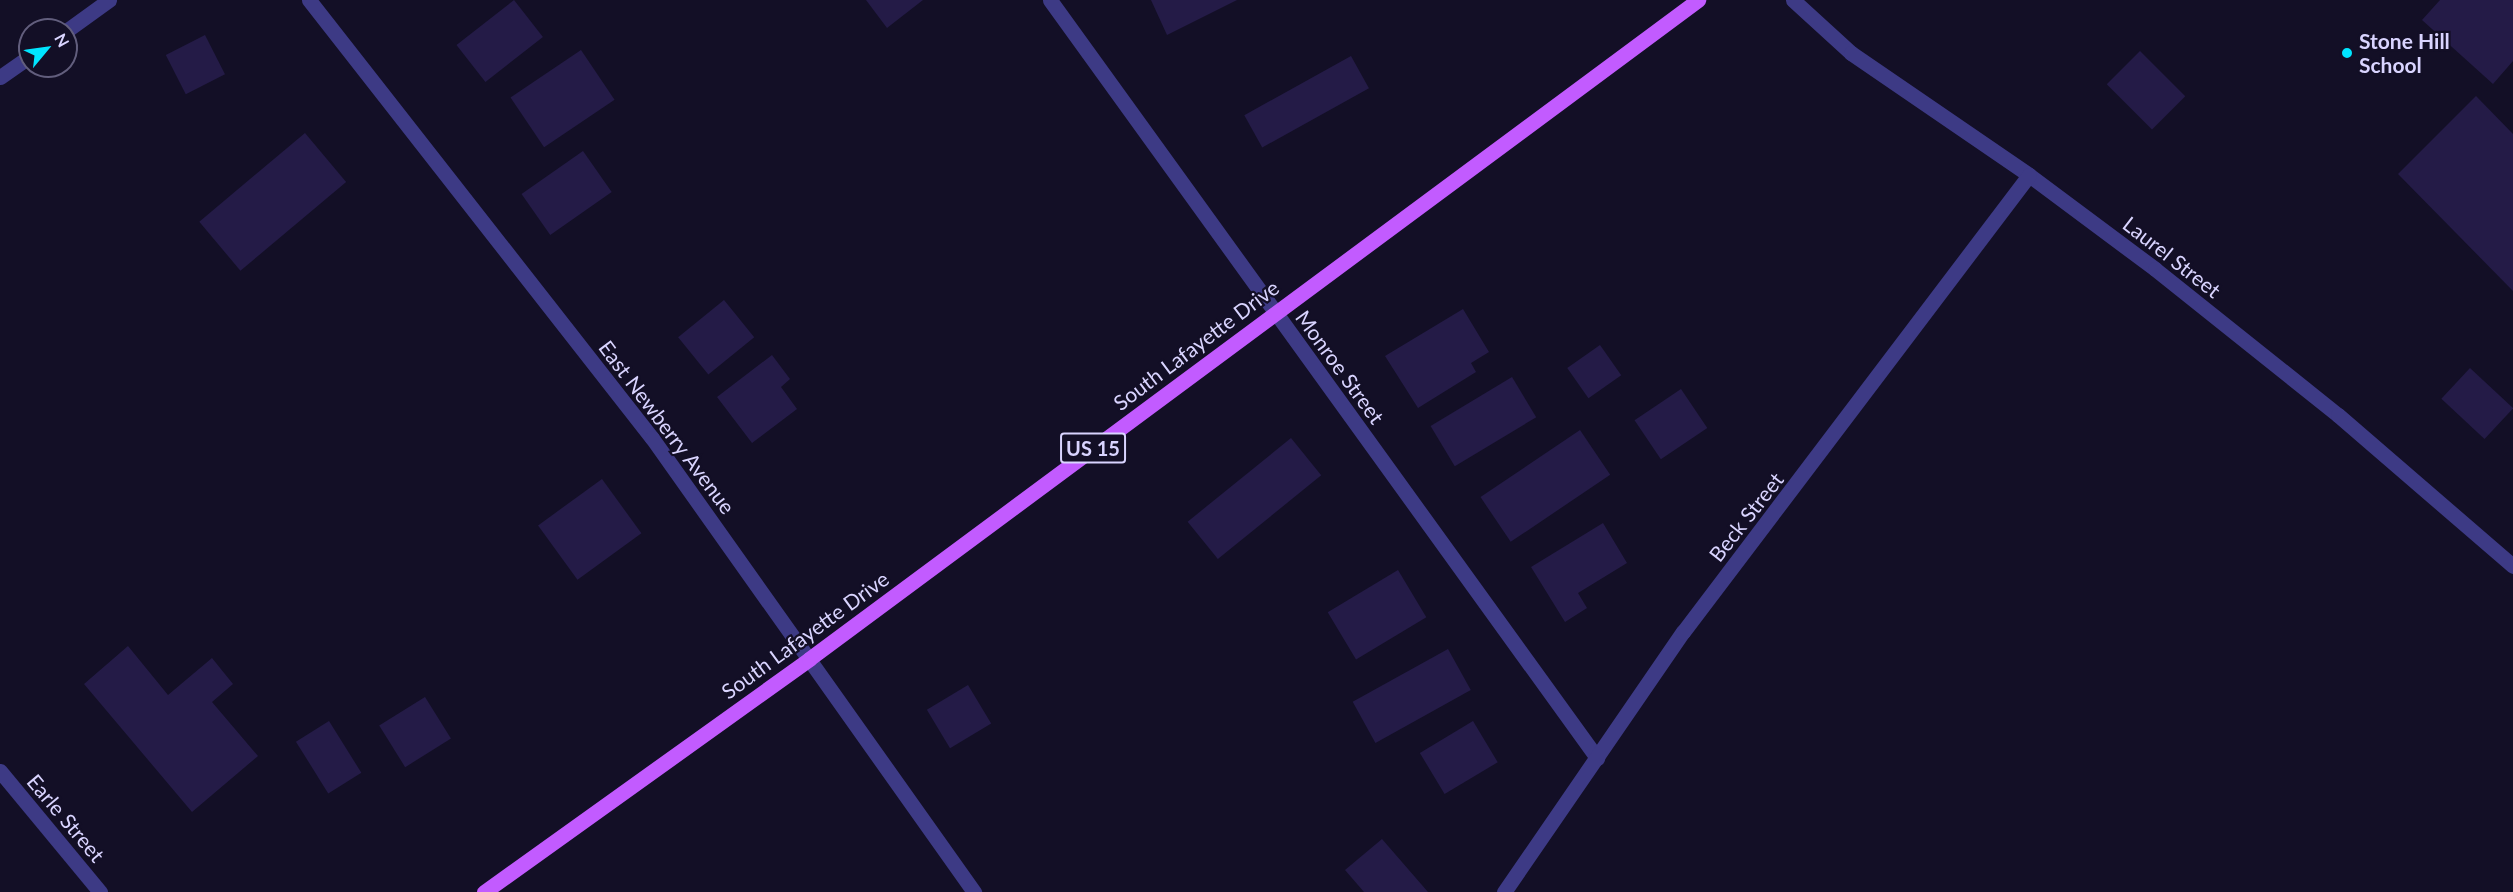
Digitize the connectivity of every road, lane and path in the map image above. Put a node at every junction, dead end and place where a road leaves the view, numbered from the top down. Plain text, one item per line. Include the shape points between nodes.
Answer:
1 (109, 0) edge
2 (309, 0) edge
3 (1050, 0) edge
4 (1698, 0) edge
5 (1793, 0) edge
6 (78, 22) edge
7 (18, 64) edge
8 (0, 77) edge
9 (2029, 175) junction
10 (1275, 312) junction
11 (2513, 566) edge
12 (809, 659) junction
13 (1597, 758) junction
14 (0, 771) edge
15 (100, 892) edge
16 (483, 892) edge
17 (974, 892) edge
18 (1504, 892) edge

1 - 6 street
2 - 12 street, East Newberry Avenue via 652,438
3 - 10 street, Monroe Street
4 - 10 main road, South Lafayette Drive / US 15
5 - 9 street, Laurel Street via 1851,53
7 - 8 street
9 - 11 street, Laurel Street via 2338,415
9 - 13 street, Beck Street via 1683,632
10 - 12 main road, South Lafayette Drive / US 15
10 - 13 street, Monroe Street
12 - 16 main road, South Lafayette Drive / US 15
12 - 17 street, East Newberry Avenue
13 - 18 street, Beck Street
14 - 15 street, Earle Street

